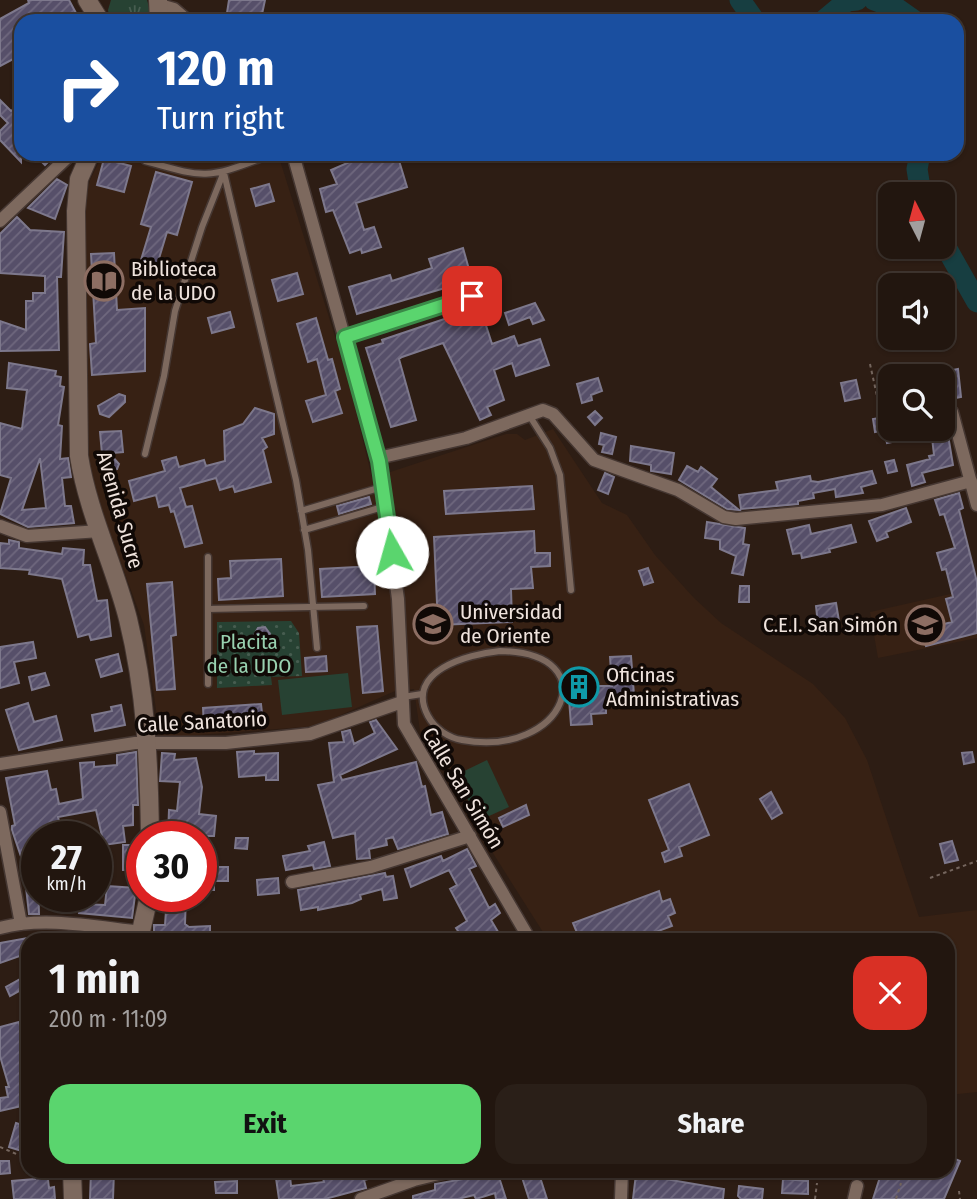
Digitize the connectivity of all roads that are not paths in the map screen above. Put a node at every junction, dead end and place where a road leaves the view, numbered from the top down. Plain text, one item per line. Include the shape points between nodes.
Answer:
1 (159, 9) edge
2 (180, 14) edge
3 (64, 161) edge
4 (87, 161) edge
5 (145, 161) dead end
6 (254, 161) edge
7 (295, 161) edge
8 (224, 173) junction
9 (0, 221) edge
10 (472, 296) dead end
11 (345, 337) junction
12 (528, 414) junction
13 (955, 423) edge
14 (145, 454) dead end
15 (379, 458) junction
16 (971, 481) junction
17 (384, 486) junction
18 (977, 505) edge
19 (386, 506) junction
20 (301, 511) junction
21 (0, 526) edge
22 (304, 530) junction
23 (100, 531) junction
24 (208, 557) dead end
25 (571, 590) dead end
26 (364, 606) dead end
27 (313, 608) junction
28 (208, 609) junction
29 (317, 648) dead end
30 (208, 684) dead end
31 (422, 694) junction
32 (403, 700) junction
33 (148, 744) junction
34 (0, 764) edge
35 (0, 812) edge
36 (150, 821) edge
37 (470, 836) junction
38 (292, 882) dead end
39 (146, 912) edge
40 (21, 924) junction
41 (0, 929) edge
42 (118, 933) edge
43 (143, 933) edge
44 (526, 933) edge
45 (72, 1178) edge
46 (428, 1178) edge
47 (622, 1178) edge
48 (73, 1199) edge
49 (361, 1199) edge
50 (621, 1199) edge

1 - 2 street
3 - 9 street
4 - 23 street, Avenida Sucre via 79,179 76,211 77,431 82,475
5 - 8 lane via 197,176
6 - 8 lane
7 - 11 street, Calle San Simón
8 - 14 lane via 177,304
8 - 20 lane
10 - 11 street
11 - 15 street, Calle San Simón
12 - 15 street via 466,438
12 - 16 street via 549,412 594,460 678,490 724,517 736,519 881,505
12 - 25 lane via 550,448 560,475
13 - 16 street
15 - 17 street, Calle San Simón
16 - 18 street
17 - 19 street, Calle San Simón
17 - 20 lane
19 - 22 lane
19 - 32 street, Calle San Simón via 398,599
20 - 22 lane
21 - 23 street via 27,536
22 - 27 lane
23 - 33 street, Avenida Sucre via 134,644
24 - 28 lane
26 - 27 lane
27 - 28 lane
27 - 29 lane
28 - 30 lane
31 - 31 lane via 434,724 454,738 474,741 515,738 536,731 555,715 562,698 560,681 550,663 537,655 515,652 482,653 454,661 432,677
31 - 32 lane
32 - 33 street, Calle Sanatorio via 310,734 226,743
32 - 37 street, Calle San Simón via 408,733
33 - 34 street, Calle Sanatorio
33 - 36 street, Avenida Sucre
35 - 40 street
37 - 38 street via 371,867
37 - 44 street, Calle San Simón
39 - 43 street
40 - 41 street
40 - 42 street via 59,923
45 - 48 street
46 - 49 street
47 - 50 street

